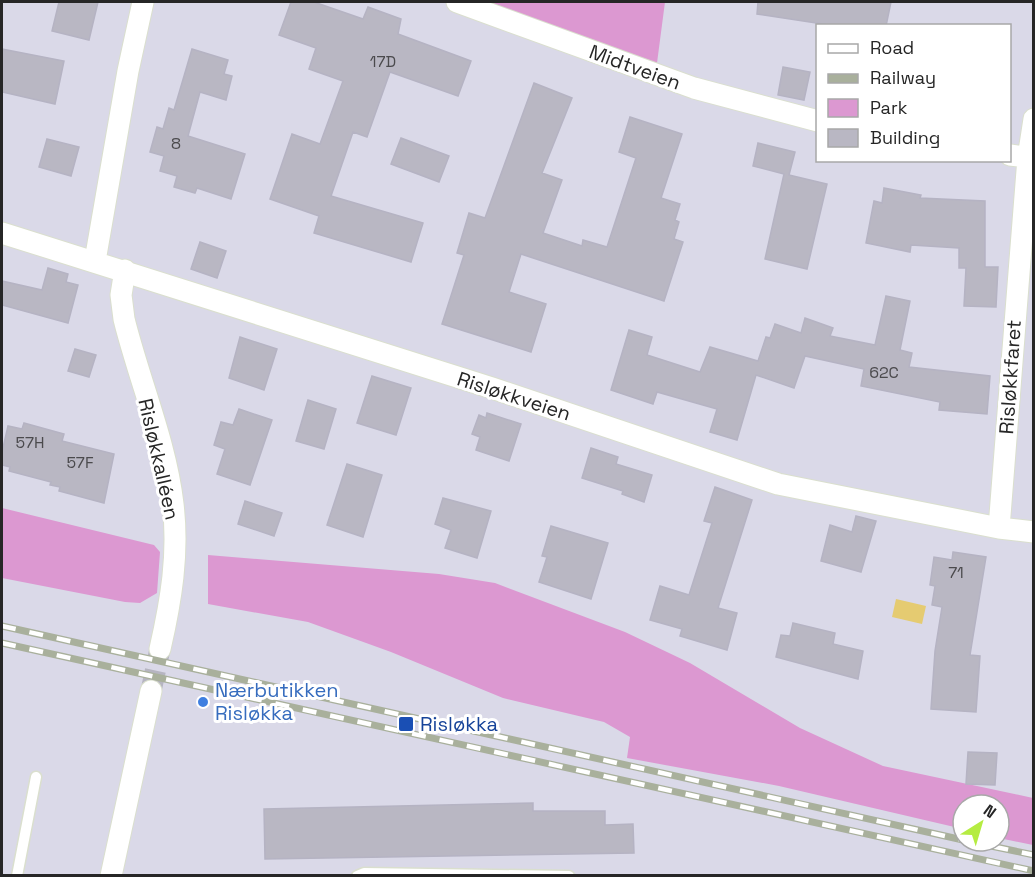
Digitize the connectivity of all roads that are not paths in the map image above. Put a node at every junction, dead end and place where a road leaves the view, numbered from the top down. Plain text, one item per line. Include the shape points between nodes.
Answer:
1 (143, 2) edge
2 (457, 2) edge
3 (1034, 119) edge
4 (816, 120) edge
5 (1024, 157) edge
6 (2, 233) edge
7 (95, 261) junction
8 (125, 270) junction
9 (999, 528) junction
10 (1034, 532) edge
11 (160, 649) tunnel mouth
12 (151, 691) tunnel mouth
13 (36, 777) dead end
14 (17, 876) edge
15 (111, 876) edge
16 (357, 876) edge
17 (569, 876) edge

1 - 7 street
2 - 4 street, Midtveien via 694,88
3 - 5 street, Risløkkfaret
5 - 9 street, Risløkkfaret
6 - 7 street, Risløkkveien
7 - 8 street, Risløkkveien
8 - 9 street, Risløkkveien via 778,484
8 - 11 street, Risløkkalléen via 121,295 124,319 173,503 176,540 172,585
9 - 10 street, Risløkkveien
12 - 15 street
13 - 14 lane
16 - 17 lane

